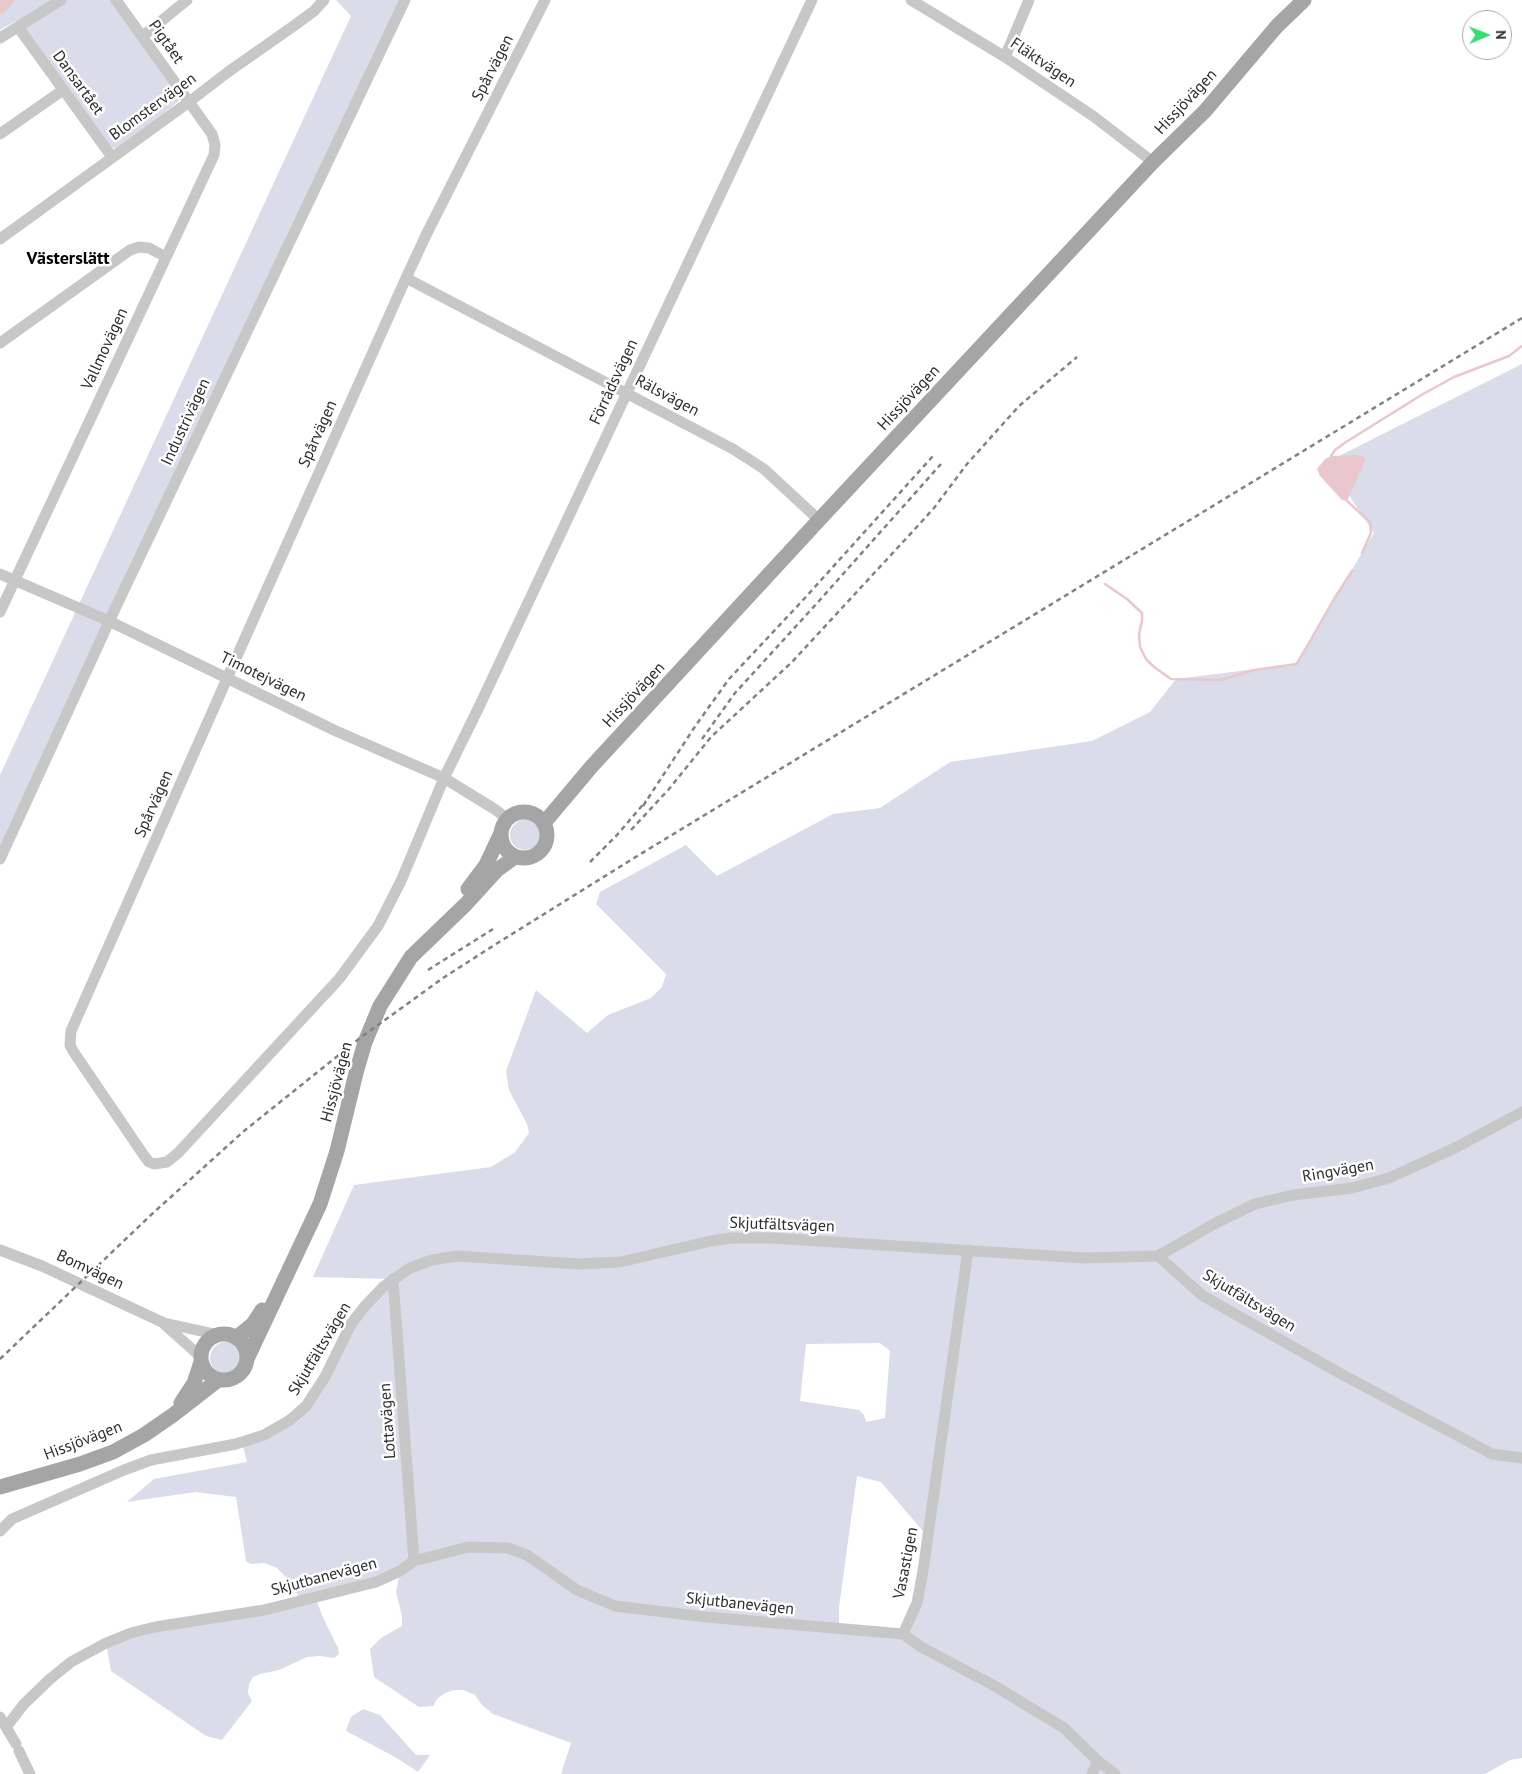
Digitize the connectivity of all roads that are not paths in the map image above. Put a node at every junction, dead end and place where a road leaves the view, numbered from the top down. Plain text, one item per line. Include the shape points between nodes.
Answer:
1 (61, 0) edge
2 (116, 0) edge
3 (187, 0) edge
4 (324, 0) edge
5 (405, 0) edge
6 (545, 0) edge
7 (812, 0) edge
8 (911, 0) edge
9 (1029, 0) edge
10 (1304, 0) edge
11 (18, 27) junction
12 (143, 36) junction
13 (0, 38) edge
14 (1005, 57) junction
15 (63, 90) junction
16 (190, 102) junction
17 (0, 134) edge
18 (112, 158) junction
19 (1153, 162) junction
20 (0, 239) edge
21 (166, 257) junction
22 (406, 278) junction
23 (0, 343) edge
24 (627, 393) junction
25 (819, 520) junction
26 (0, 574) edge
27 (14, 581) junction
28 (0, 612) edge
29 (110, 622) junction
30 (228, 678) junction
31 (444, 778) junction
32 (507, 819) junction
33 (544, 823) junction
34 (501, 833) junction
35 (515, 857) junction
36 (0, 859) edge
37 (432, 935) junction
38 (1522, 1112) edge
39 (299, 1249) junction
40 (0, 1250) edge
41 (968, 1250) junction
42 (1158, 1256) junction
43 (394, 1279) junction
44 (164, 1323) junction
45 (219, 1335) junction
46 (236, 1338) junction
47 (201, 1359) junction
48 (246, 1359) junction
49 (218, 1380) junction
50 (173, 1415) junction
51 (1522, 1458) edge
52 (0, 1487) edge
53 (0, 1532) edge
54 (414, 1561) junction
55 (903, 1634) junction
56 (3, 1722) edge
57 (1098, 1761) junction
58 (30, 1774) edge
59 (1092, 1774) edge
60 (1115, 1774) edge

1 - 11 street
2 - 12 street, Pigtået
3 - 12 street
4 - 16 street, Blomstervägen via 314,11
5 - 29 street, Industrivägen
6 - 22 street, Spårvägen
7 - 24 street, Förrådsvägen
8 - 14 street, Fläktvägen
9 - 14 street
10 - 19 main road, Hissjövägen via 1276,26 1205,111
11 - 13 street
11 - 15 street, Dansartået
12 - 16 street, Pigtået
14 - 19 street, Fläktvägen via 1093,116
15 - 17 street
15 - 18 street, Dansartået
16 - 18 street, Blomstervägen
16 - 21 street, Vallmovägen via 212,134 214,155
18 - 20 street, Blomstervägen
19 - 25 main road, Hissjövägen
21 - 23 street via 149,248 130,250
21 - 27 street, Vallmovägen
22 - 24 street, Rälsvägen
22 - 30 street, Spårvägen
24 - 25 street, Rälsvägen via 764,469
24 - 31 street, Förrådsvägen
25 - 33 main road, Hissjövägen via 592,766
26 - 27 street, Timotejvägen
27 - 28 street, Vallmovägen
27 - 29 street, Timotejvägen
29 - 30 street, Timotejvägen
29 - 36 street, Industrivägen
30 - 31 street, Timotejvägen via 336,731
30 - 31 street, Spårvägen via 75,1020 70,1038 73,1051 149,1162 162,1164 173,1158 357,956 378,926 401,881
31 - 32 street, Timotejvägen
32 - 33 main road via 528,812
32 - 34 main road
33 - 35 main road via 547,836 542,849 529,858
34 - 35 main road via 503,845
34 - 37 main road, Hissjövägen via 477,879
35 - 37 main road, Hissjövägen via 497,870
37 - 39 main road, Hissjövägen via 411,957 380,1006 365,1042 330,1177
38 - 42 street, Ringvägen via 1458,1147 1389,1178 1352,1188 1293,1195 1255,1204
39 - 46 main road, Hissjövägen via 253,1324
39 - 48 main road, Hissjövägen
40 - 44 street, Bomvägen
41 - 42 street, Skjutfältsvägen via 1086,1258
41 - 43 street, Skjutfältsvägen via 731,1238 599,1264 457,1256 410,1268
41 - 55 street, Vasastigen via 923,1571 916,1603
42 - 51 street, Skjutfältsvägen via 1203,1296 1342,1375 1492,1454
43 - 53 street, Skjutfältsvägen via 351,1324 325,1378 306,1406 290,1420 264,1435 236,1444 152,1460 124,1470 12,1519
43 - 54 street, Lottavägen
44 - 45 street, Bomvägen
44 - 47 street, Bomvägen
45 - 46 main road
45 - 47 main road via 205,1344
46 - 48 main road via 245,1349
47 - 49 main road via 203,1368
47 - 50 main road, Hissjövägen via 194,1383
48 - 49 main road via 238,1375
49 - 50 main road, Hissjövägen
50 - 52 main road, Hissjövägen via 113,1452
54 - 55 street, Skjutbanevägen via 468,1547 508,1548 527,1555 577,1590 615,1606
54 - 56 street, Skjutbanevägen via 376,1582 264,1610 131,1633 71,1662
55 - 57 street via 1064,1728
56 - 58 street
57 - 59 street
57 - 60 street

